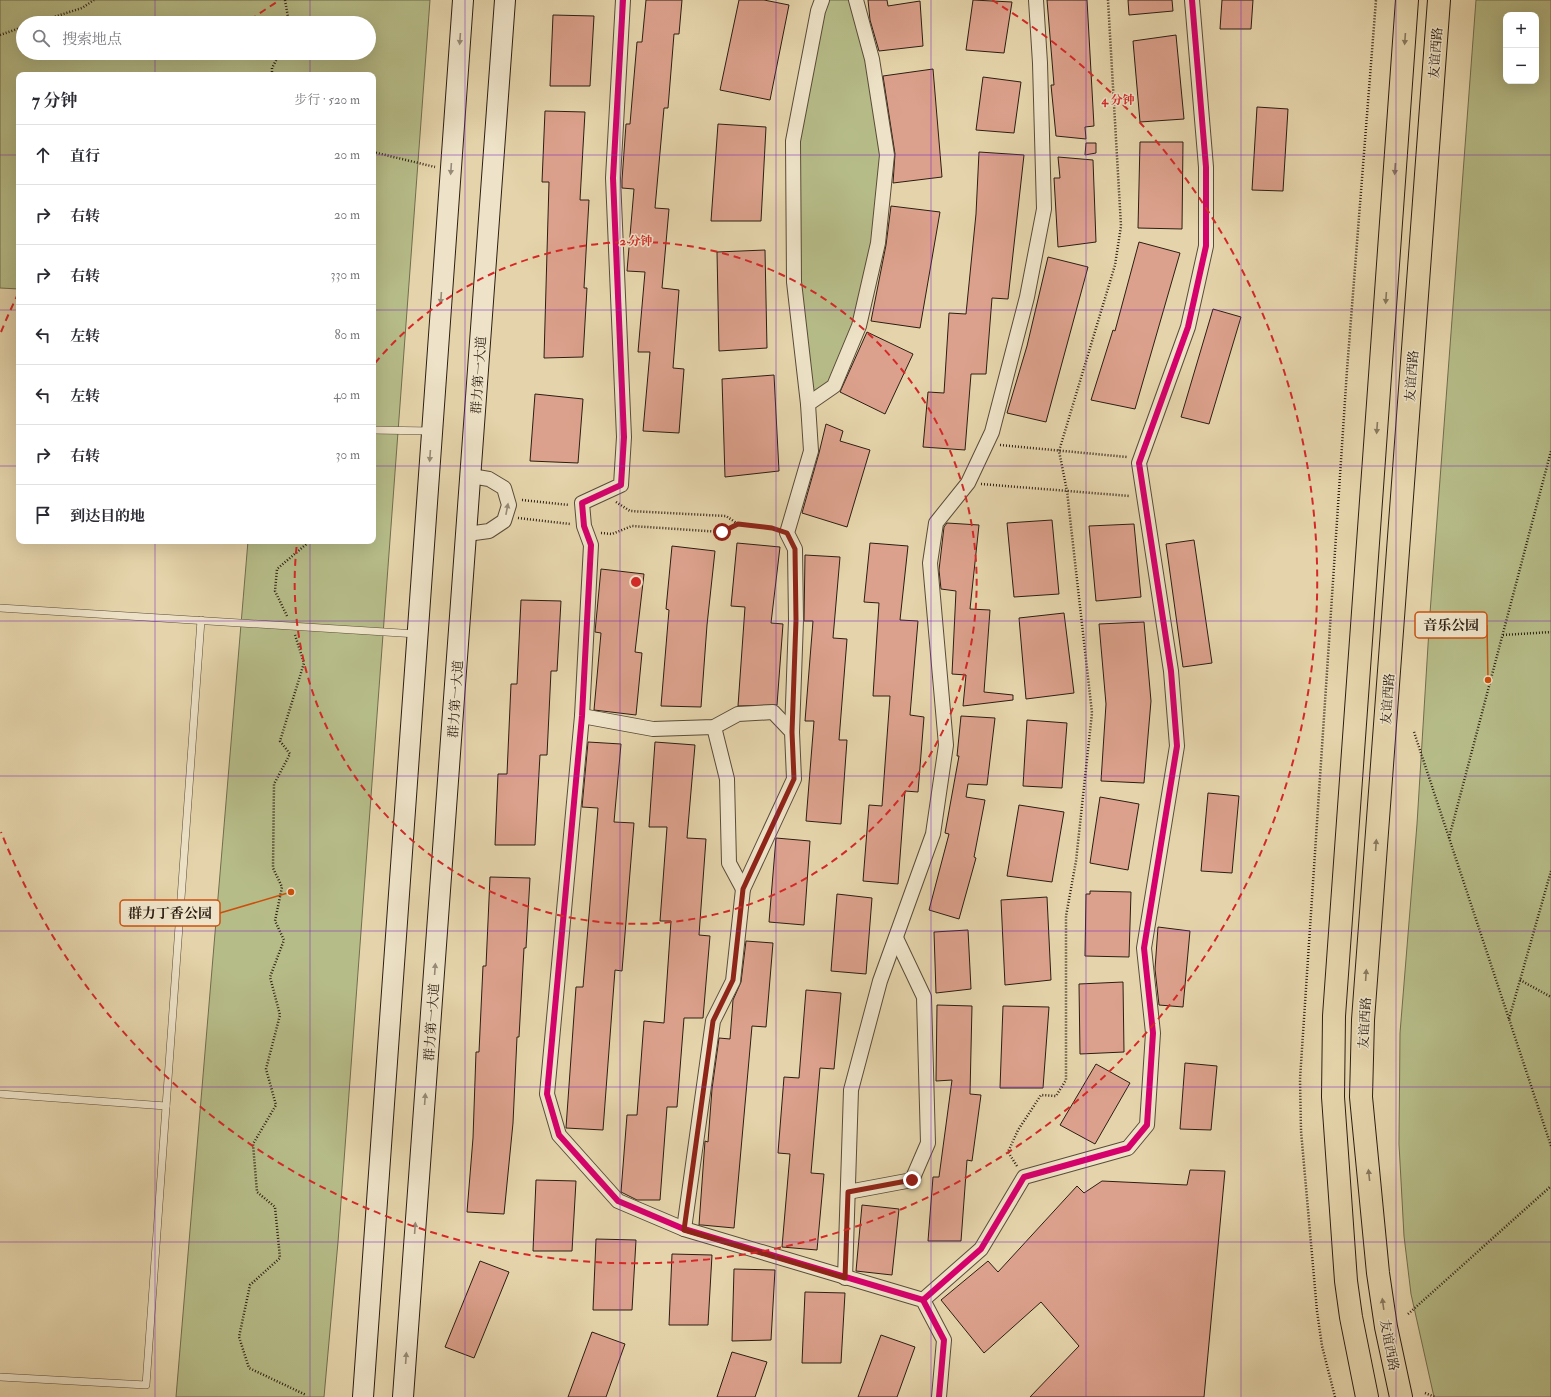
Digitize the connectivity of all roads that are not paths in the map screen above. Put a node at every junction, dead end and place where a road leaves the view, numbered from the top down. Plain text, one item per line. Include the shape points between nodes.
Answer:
1 (463, 0) edge
2 (505, 0) edge
3 (623, 0) edge
4 (822, 0) edge
5 (856, 0) edge
6 (1036, 0) edge
7 (1192, 0) edge
8 (1407, 0) edge
9 (1439, 0) edge
10 (808, 404) junction
11 (376, 430) edge
12 (432, 431) junction
13 (471, 476) junction
14 (467, 534) junction
15 (0, 608) edge
16 (201, 620) junction
17 (417, 634) junction
18 (582, 716) junction
19 (714, 727) junction
20 (792, 732) junction
21 (743, 889) junction
22 (896, 938) junction
23 (0, 1094) edge
24 (166, 1106) junction
25 (848, 1192) junction
26 (684, 1230) junction
27 (845, 1278) junction
28 (923, 1300) junction
29 (0, 1377) edge
30 (363, 1397) edge
31 (403, 1397) edge
32 (939, 1397) edge
33 (1367, 1397) edge
34 (1401, 1397) edge

1 -> 12 main road
2 - 13 main road, 群力第一大道
3 - 18 street via 613,178 624,437 621,485 582,503 584,526 591,545
4 - 10 street via 793,141 794,282
5 - 10 street via 872,59 887,155 878,243 859,326 834,386
6 - 22 street via 1044,209 1027,297 992,432 968,483 936,523 930,563 946,745 933,834
7 - 28 street via 1206,167 1206,246 1188,327 1139,463 1171,671 1177,746 1144,948 1152,1034 1147,1125 1128,1148 1024,1177 981,1249
8 -> 33 main road via 1334,1016 1333,1097 1346,1281
34 -> 9 main road, 友谊西路 via 1378,1273 1361,1097 1363,1020
10 - 20 street via 811,451 787,533 795,549 796,620
11 - 12 lane
12 -> 17 main road
13 - 14 main road, 群力第一大道
14 -> 13 street via 489,531 504,521 509,505 504,488 489,479
31 -> 14 main road, 群力第一大道
15 - 16 lane
16 - 17 lane
16 - 24 lane
17 - 30 main road
18 - 19 street via 653,729
18 - 26 street via 547,1094 559,1134 618,1201
19 - 20 street via 738,714 773,712
19 - 21 street via 727,779 729,863
20 - 21 street via 794,779
21 - 26 street via 733,980 713,1021
22 - 25 street via 880,981 851,1090
22 - 25 street via 924,997 928,1143 912,1180
23 - 24 lane
24 - 29 lane via 146,1385
25 - 27 street
26 - 27 street
27 - 28 street
28 - 32 street via 944,1340

